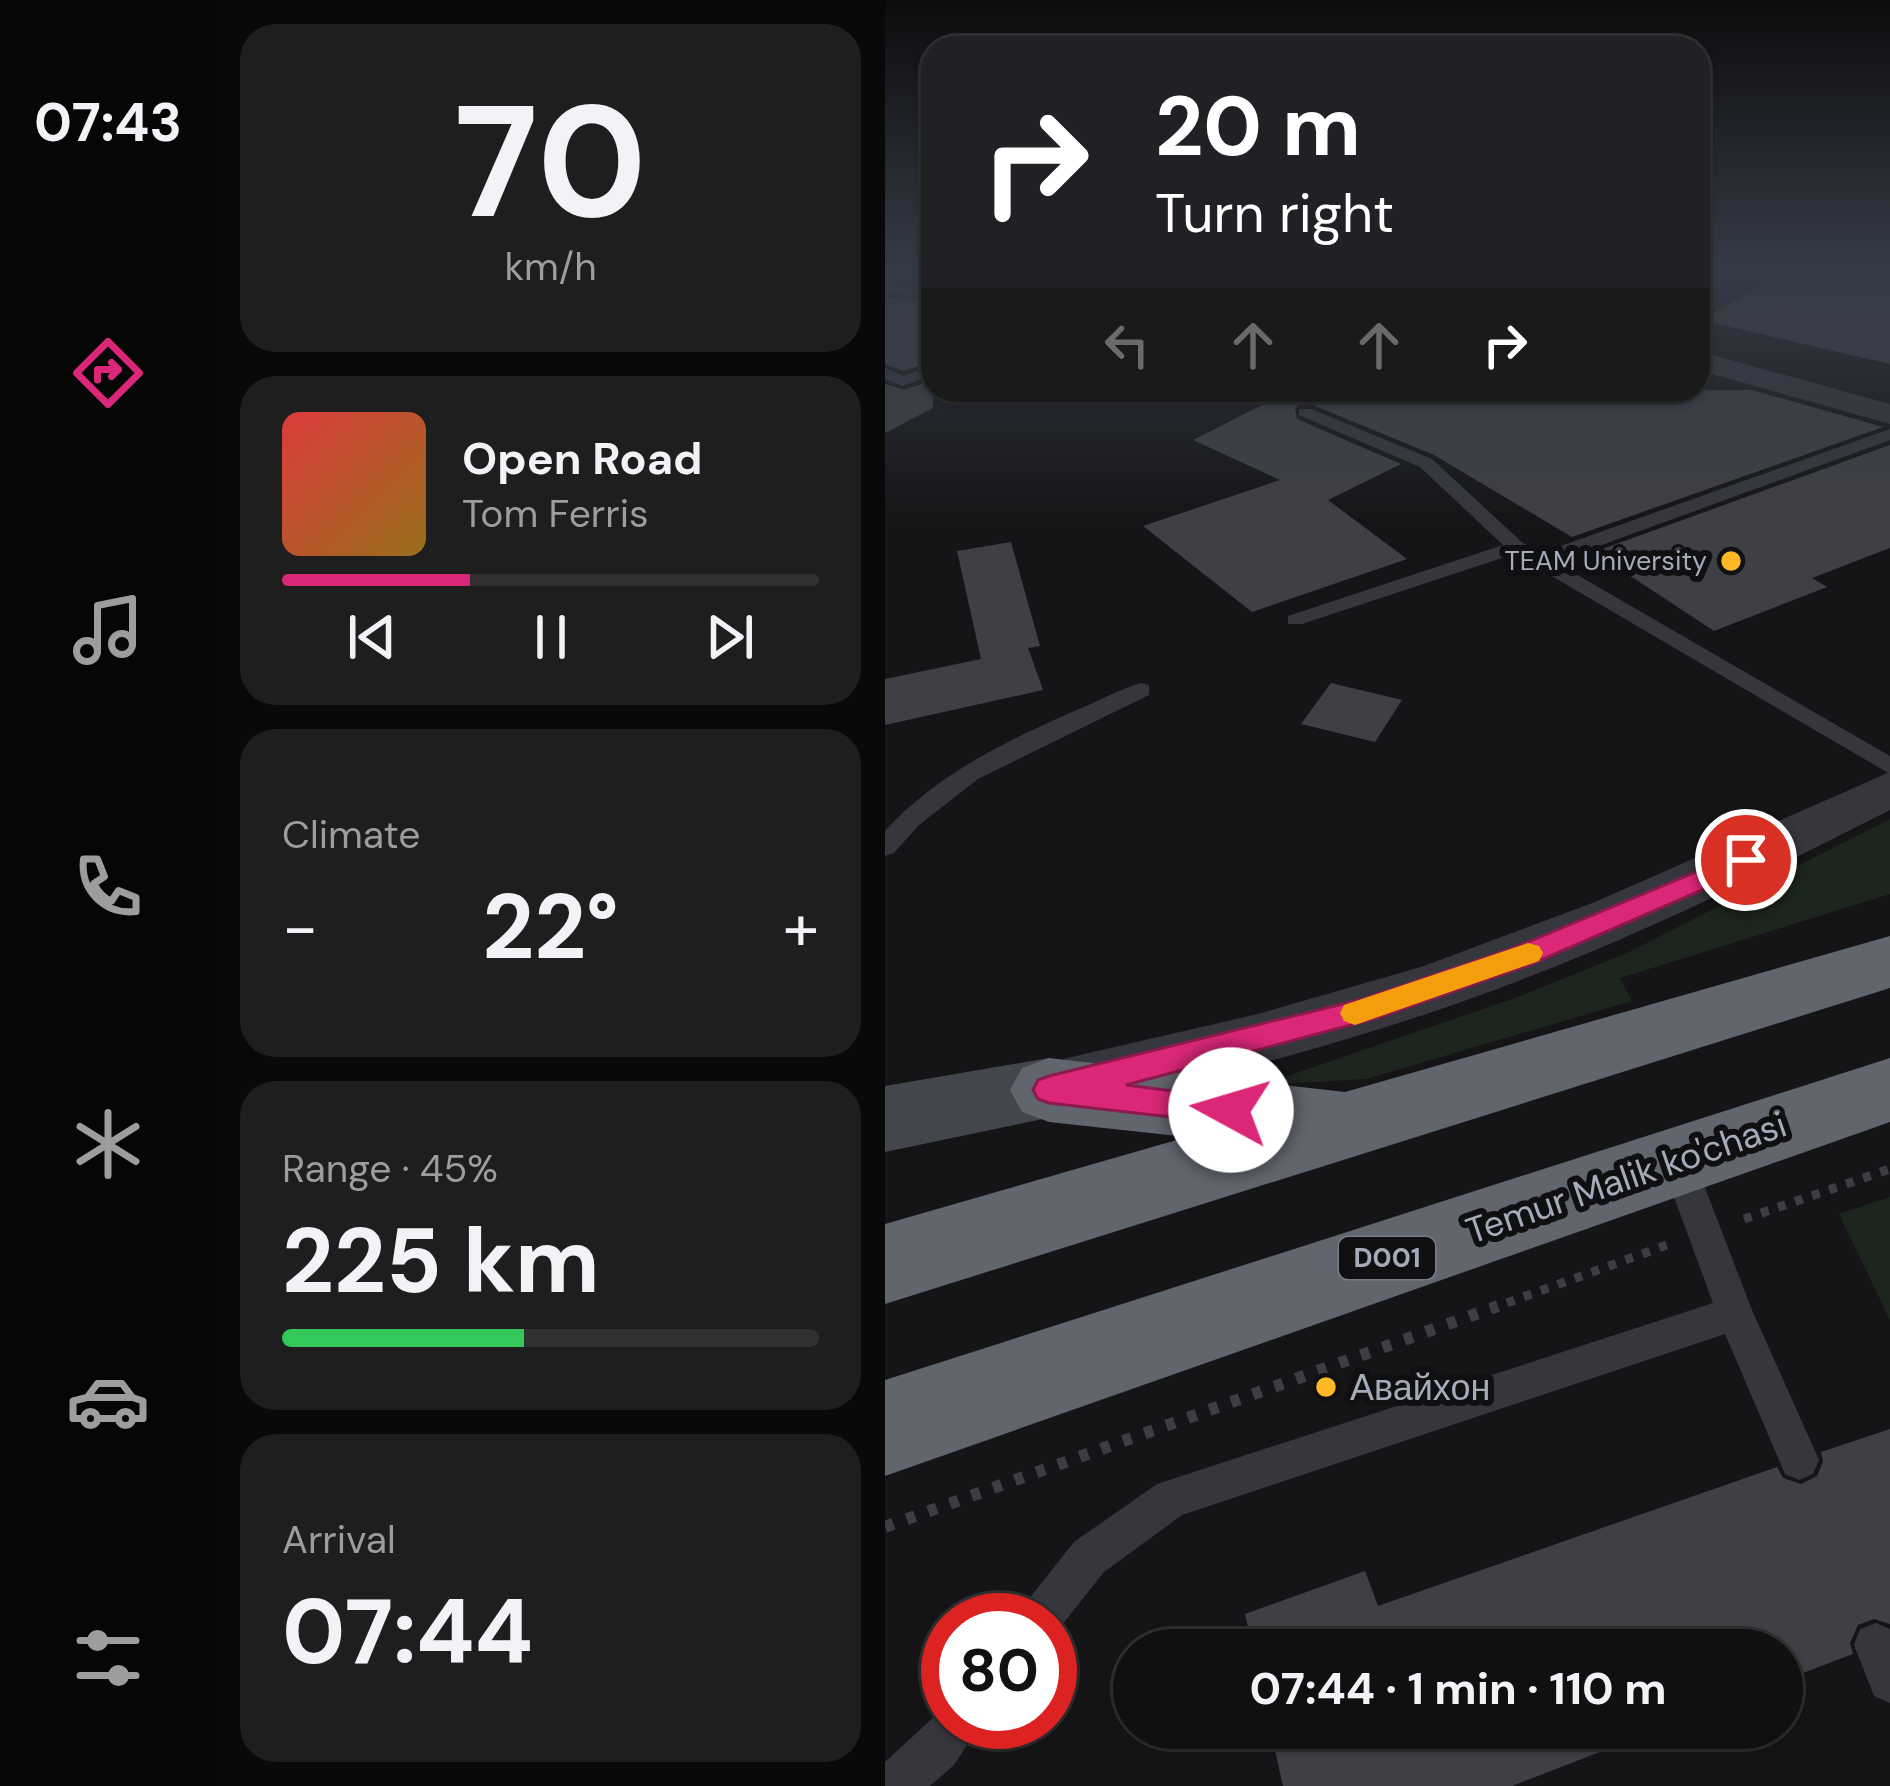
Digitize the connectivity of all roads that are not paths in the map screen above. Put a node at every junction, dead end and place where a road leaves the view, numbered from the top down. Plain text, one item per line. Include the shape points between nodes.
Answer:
1 (1710, 363) edge
2 (885, 373) edge
3 (921, 374) edge
4 (1305, 412) dead end
5 (1890, 413) edge
6 (1890, 434) edge
7 (1517, 547) junction
8 (1538, 561) junction
9 (1295, 620) dead end
10 (1141, 690) dead end
11 (1890, 766) edge
12 (1890, 790) edge
13 (885, 847) edge
14 (1890, 962) edge
15 (1049, 1090) junction
16 (1890, 1090) edge
17 (885, 1119) edge
18 (1364, 1123) junction
19 (1691, 1196) junction
20 (885, 1264) edge
21 (1735, 1313) junction
22 (885, 1428) edge
23 (1799, 1460) dead end
24 (1060, 1593) edge
25 (938, 1749) edge
26 (893, 1786) edge

1 - 5 street
2 - 3 lane via 901,381
4 - 7 lane via 1426,463
6 - 8 lane
7 - 8 lane
7 - 9 lane
8 - 11 lane
10 - 13 lane via 980,766
12 - 15 street via 1683,888 1464,977 1214,1052
14 - 18 highway
15 - 17 street
15 - 18 highway
16 - 19 highway, Temur Malik ko'chasi / D001
18 - 20 highway
19 - 21 lane
19 - 22 highway, Temur Malik ko'chasi / D001
21 - 23 lane
21 - 24 lane via 1171,1498 1089,1557
25 - 26 lane

